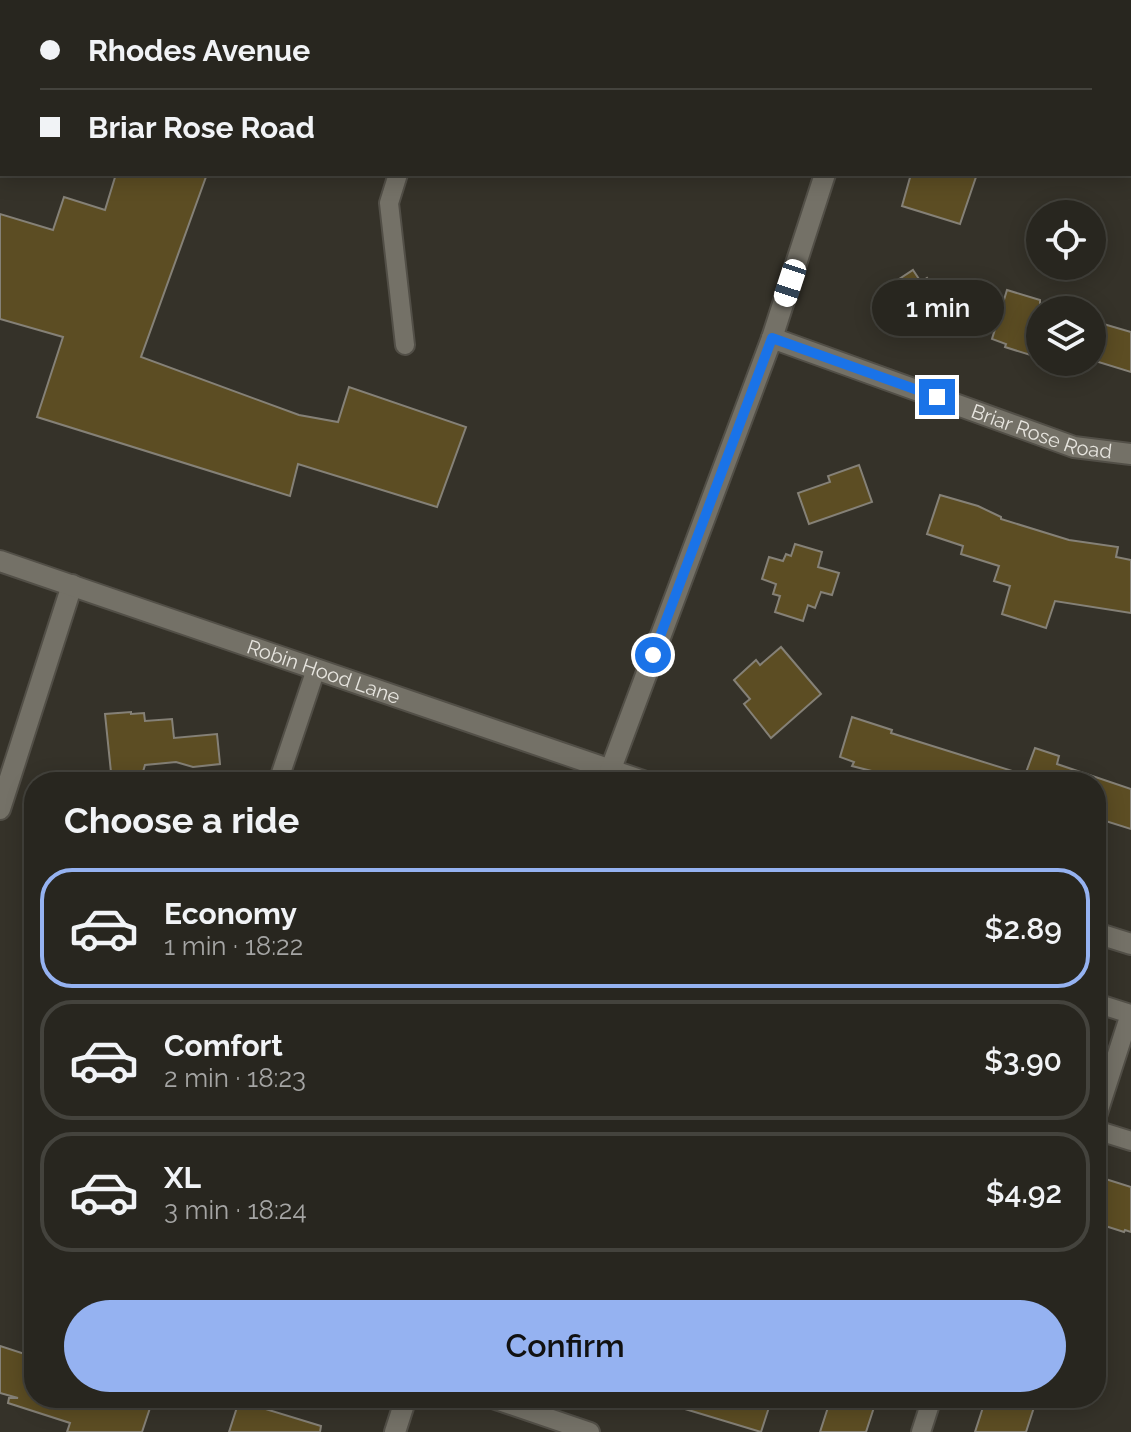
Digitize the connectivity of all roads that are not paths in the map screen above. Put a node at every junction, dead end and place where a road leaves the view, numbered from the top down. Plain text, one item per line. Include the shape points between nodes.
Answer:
1 (397, 176) edge
2 (824, 176) edge
3 (772, 338) junction
4 (405, 345) dead end
5 (1131, 454) edge
6 (0, 561) edge
7 (72, 585) junction
8 (316, 669) junction
9 (281, 772) edge
10 (597, 772) edge
11 (609, 772) edge
12 (0, 809) edge
13 (1106, 936) edge
14 (1131, 944) edge
15 (1106, 1006) edge
16 (1106, 1088) edge
17 (1106, 1133) edge
18 (1131, 1141) edge
19 (403, 1408) edge
20 (521, 1408) edge
21 (929, 1408) edge
22 (395, 1432) edge
23 (590, 1432) edge
24 (921, 1432) edge

1 - 4 lane via 389,203
2 - 3 street
3 - 5 street, Briar Rose Road via 1074,447
3 - 11 street
6 - 7 street, Robin Hood Lane
7 - 8 street, Robin Hood Lane
7 - 12 street
8 - 9 lane
8 - 10 street, Robin Hood Lane
13 - 14 street
15 - 16 lane via 1130,1014
17 - 18 lane
19 - 22 street
20 - 23 lane
21 - 24 lane

